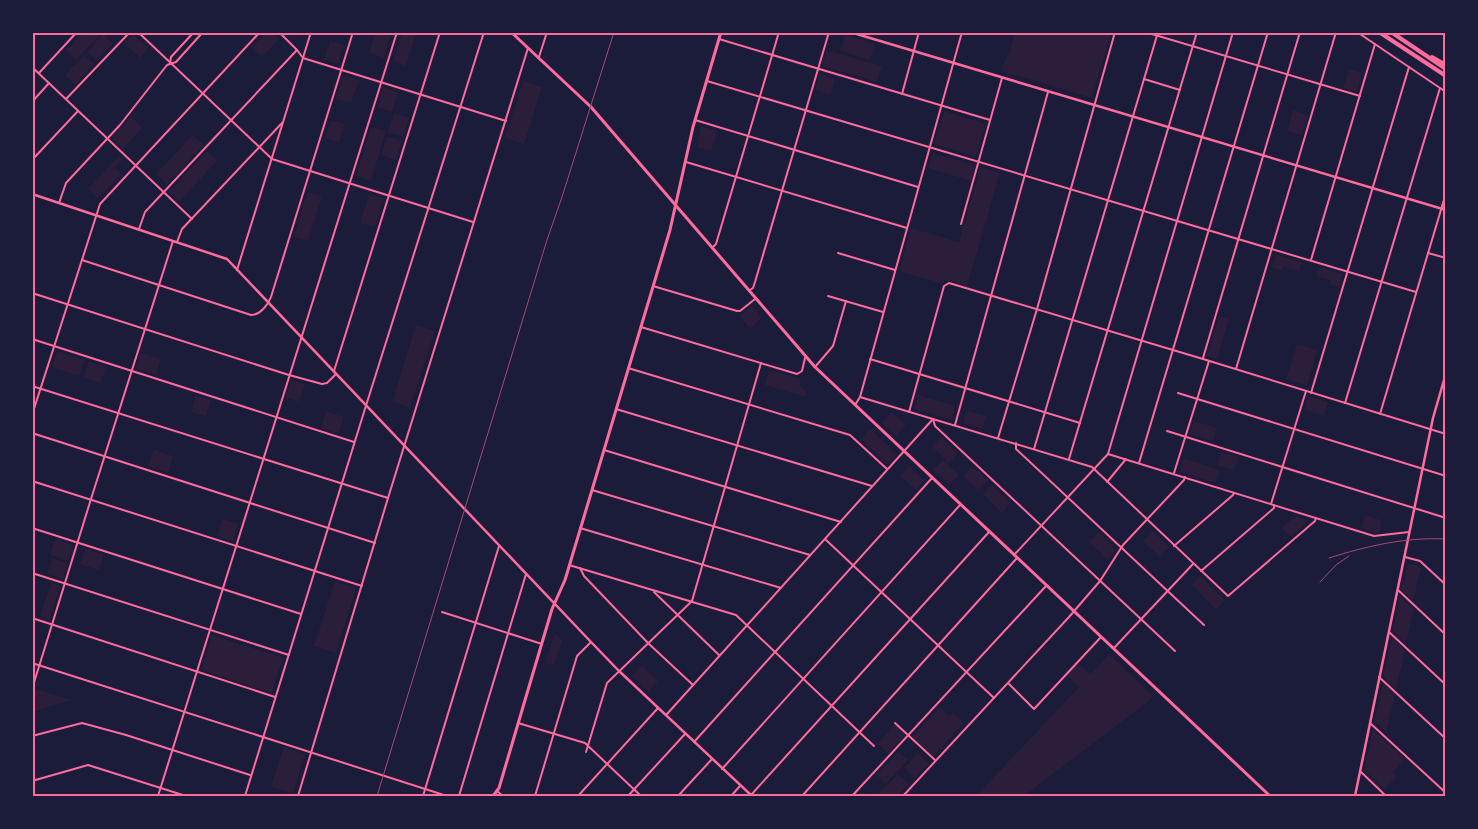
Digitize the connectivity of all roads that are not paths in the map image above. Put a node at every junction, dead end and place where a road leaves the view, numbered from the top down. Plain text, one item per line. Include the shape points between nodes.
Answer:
1 (77, 32) edge
2 (130, 32) edge
3 (138, 32) edge
4 (194, 32) edge
5 (203, 32) edge
6 (260, 32) edge
7 (279, 32) edge
8 (311, 32) edge
9 (353, 32) edge
10 (397, 32) edge
11 (440, 32) edge
12 (484, 32) edge
13 (512, 32) edge
14 (547, 32) edge
15 (721, 32) edge
16 (780, 32) edge
17 (829, 32) edge
18 (850, 32) edge
19 (919, 32) edge
20 (962, 32) edge
21 (1115, 32) edge
22 (1145, 32) edge
23 (1158, 32) edge
24 (1197, 32) edge
25 (1233, 32) edge
26 (1268, 32) edge
27 (1300, 32) edge
28 (1336, 32) edge
29 (1357, 32) edge
30 (1379, 32) edge
31 (1391, 32) edge
32 (1157, 36) junction
33 (719, 40) junction
34 (1375, 44) junction
35 (1192, 47) junction
36 (528, 48) junction
37 (297, 50) junction
38 (914, 52) junction
39 (1423, 54) junction
40 (772, 56) junction
41 (1226, 57) junction
42 (303, 58) junction
43 (539, 58) junction
44 (170, 63) junction
45 (953, 63) junction
46 (1446, 65) edge
47 (1258, 66) junction
48 (32, 67) edge
49 (1408, 67) junction
50 (818, 69) junction
51 (1446, 69) edge
52 (342, 70) junction
53 (38, 73) junction
54 (1287, 75) junction
55 (1002, 78) junction
56 (1446, 78) edge
57 (1144, 79) junction
58 (707, 81) junction
59 (381, 82) junction
60 (49, 83) junction
61 (1321, 85) junction
62 (1440, 88) junction
63 (1180, 90) junction
64 (1048, 92) junction
65 (1446, 92) edge
66 (202, 94) junction
67 (420, 94) junction
68 (902, 94) junction
69 (1360, 96) junction
70 (760, 97) junction
71 (66, 100) junction
72 (32, 102) edge
73 (941, 106) junction
74 (1094, 106) junction
75 (461, 107) junction
76 (805, 110) junction
77 (78, 111) junction
78 (1133, 117) junction
79 (695, 120) junction
80 (990, 120) junction
81 (231, 121) junction
82 (284, 121) junction
83 (506, 121) junction
84 (1168, 128) junction
85 (748, 136) junction
86 (107, 138) junction
87 (1202, 138) junction
88 (259, 147) junction
89 (929, 147) junction
90 (1234, 147) junction
91 (794, 150) junction
92 (1263, 156) junction
93 (272, 159) junction
94 (32, 160) edge
95 (686, 162) junction
96 (979, 162) junction
97 (136, 165) junction
98 (1297, 166) junction
99 (310, 171) junction
100 (1024, 176) junction
101 (736, 177) junction
102 (1336, 178) junction
103 (350, 183) junction
104 (918, 187) junction
105 (1372, 188) junction
106 (1070, 189) junction
107 (782, 191) junction
108 (164, 192) junction
109 (1446, 193) edge
110 (32, 194) edge
111 (389, 196) junction
112 (1407, 198) junction
113 (1108, 200) junction
114 (59, 203) junction
115 (676, 207) junction
116 (429, 208) junction
117 (1441, 209) junction
118 (1446, 210) edge
119 (1143, 211) junction
120 (96, 215) junction
121 (192, 218) junction
122 (1177, 221) junction
123 (474, 222) junction
124 (962, 224) dead end
125 (907, 228) junction
126 (139, 229) junction
127 (1209, 230) junction
128 (1238, 239) junction
129 (173, 240) junction
130 (177, 242) junction
131 (712, 248) junction
132 (1272, 249) junction
133 (838, 253) dead end
134 (1428, 253) junction
135 (1446, 258) edge
136 (82, 260) junction
137 (1311, 261) junction
138 (237, 270) junction
139 (895, 270) junction
140 (1347, 271) junction
141 (1382, 282) junction
142 (159, 285) junction
143 (653, 286) junction
144 (748, 291) junction
145 (32, 292) edge
146 (1416, 292) junction
147 (828, 296) dead end
148 (991, 296) junction
149 (755, 299) junction
150 (846, 301) junction
151 (269, 303) junction
152 (68, 304) junction
153 (1037, 309) junction
154 (883, 312) junction
155 (1072, 320) junction
156 (641, 327) junction
157 (145, 329) junction
158 (1108, 330) junction
159 (301, 337) junction
160 (32, 339) edge
161 (1141, 340) junction
162 (55, 346) junction
163 (1173, 350) junction
164 (805, 358) junction
165 (1203, 359) junction
166 (870, 360) junction
167 (1209, 361) junction
168 (761, 363) junction
169 (628, 368) junction
170 (815, 368) junction
171 (1236, 369) junction
172 (132, 371) junction
173 (335, 373) junction
174 (1446, 373) edge
175 (289, 375) junction
176 (920, 375) junction
177 (32, 386) edge
178 (965, 388) junction
179 (41, 389) junction
180 (1306, 391) junction
181 (1178, 393) dead end
182 (1311, 393) junction
183 (860, 397) junction
184 (1197, 399) junction
185 (1009, 401) junction
186 (1345, 403) junction
187 (749, 405) junction
188 (366, 406) junction
189 (855, 406) junction
190 (616, 409) junction
191 (909, 412) junction
192 (1045, 412) junction
193 (118, 413) junction
194 (1380, 414) junction
195 (32, 415) edge
196 (276, 417) junction
197 (933, 419) junction
198 (1080, 423) junction
199 (955, 425) junction
200 (1294, 429) junction
201 (1430, 430) junction
202 (1167, 431) dead end
203 (32, 433) edge
204 (1446, 434) edge
205 (1186, 437) junction
206 (998, 438) junction
207 (355, 442) junction
208 (1016, 444) junction
209 (405, 446) junction
210 (737, 446) junction
211 (1034, 449) junction
212 (604, 450) junction
213 (904, 452) junction
214 (1108, 454) junction
215 (104, 456) junction
216 (1126, 459) junction
217 (263, 460) junction
218 (1069, 460) junction
219 (1139, 464) junction
220 (1283, 467) junction
221 (1094, 469) junction
222 (1422, 469) junction
223 (887, 470) junction
224 (1174, 474) junction
225 (1446, 476) edge
226 (1185, 477) junction
227 (932, 478) junction
228 (32, 481) edge
229 (1106, 482) junction
230 (342, 484) junction
231 (872, 486) junction
232 (724, 487) junction
233 (592, 490) junction
234 (1234, 493) junction
235 (1067, 497) junction
236 (388, 498) junction
237 (91, 499) junction
238 (250, 502) junction
239 (961, 505) junction
240 (1273, 505) junction
241 (1414, 508) junction
242 (1316, 518) junction
243 (1446, 518) edge
244 (1146, 520) junction
245 (841, 522) junction
246 (1041, 525) junction
247 (714, 526) junction
248 (32, 528) edge
249 (328, 528) junction
250 (580, 528) junction
251 (989, 532) junction
252 (1409, 532) junction
253 (825, 539) junction
254 (78, 543) junction
255 (376, 543) junction
256 (236, 546) junction
257 (499, 546) junction
258 (1174, 546) junction
259 (1121, 548) junction
260 (810, 555) junction
261 (1013, 555) junction
262 (1405, 557) junction
263 (1017, 558) junction
264 (703, 564) junction
265 (1193, 564) junction
266 (569, 565) junction
267 (854, 565) junction
268 (580, 568) junction
269 (315, 571) junction
270 (1201, 571) junction
271 (32, 573) edge
272 (526, 574) junction
273 (1100, 581) junction
274 (65, 584) junction
275 (1446, 585) edge
276 (362, 586) junction
277 (1046, 586) junction
278 (781, 588) junction
279 (223, 589) junction
280 (1398, 590) junction
281 (653, 591) junction
282 (882, 592) junction
283 (1168, 592) junction
284 (691, 602) junction
285 (555, 604) junction
286 (1074, 611) junction
287 (442, 612) dead end
288 (301, 614) junction
289 (677, 615) junction
290 (32, 618) edge
291 (910, 619) junction
292 (1141, 620) junction
293 (476, 622) junction
294 (53, 624) junction
295 (1204, 625) dead end
296 (747, 626) junction
297 (210, 630) junction
298 (1389, 632) junction
299 (508, 633) junction
300 (1446, 635) edge
301 (1101, 637) junction
302 (591, 642) junction
303 (648, 642) junction
304 (542, 644) junction
305 (938, 645) junction
306 (1113, 649) junction
307 (1175, 651) dead end
308 (775, 652) junction
309 (288, 656) junction
310 (719, 656) junction
311 (32, 663) edge
312 (40, 666) junction
313 (197, 671) junction
314 (620, 671) junction
315 (967, 672) junction
316 (1379, 677) junction
317 (803, 679) junction
318 (1008, 683) junction
319 (693, 685) junction
320 (1446, 685) edge
321 (32, 689) edge
322 (276, 697) junction
323 (994, 698) junction
324 (832, 706) junction
325 (658, 708) junction
326 (185, 711) junction
327 (666, 715) junction
328 (518, 723) junction
329 (895, 723) dead end
330 (1370, 723) junction
331 (859, 732) junction
332 (554, 734) junction
333 (685, 734) junction
334 (32, 736) edge
335 (908, 736) junction
336 (263, 737) junction
337 (1446, 739) edge
338 (694, 742) junction
339 (588, 745) junction
340 (874, 746) dead end
341 (173, 750) junction
342 (311, 752) junction
343 (586, 752) dead end
344 (712, 759) junction
345 (936, 761) junction
346 (607, 764) junction
347 (722, 769) junction
348 (1360, 771) junction
349 (251, 775) junction
350 (32, 781) edge
351 (740, 786) junction
352 (161, 788) junction
353 (425, 790) junction
354 (634, 790) junction
355 (497, 791) junction
356 (1446, 794) edge
357 (158, 796) edge
358 (186, 796) edge
359 (245, 796) edge
360 (298, 796) edge
361 (423, 796) edge
362 (447, 796) edge
363 (459, 796) edge
364 (493, 796) edge
365 (503, 796) edge
366 (535, 796) edge
367 (578, 796) edge
368 (628, 796) edge
369 (641, 796) edge
370 (678, 796) edge
371 (731, 796) edge
372 (751, 796) edge
373 (802, 796) edge
374 (852, 796) edge
375 (903, 796) edge
376 (1270, 796) edge
377 (1355, 796) edge
378 (1386, 796) edge

1 - 53 street
2 - 71 street
3 - 44 street
4 - 44 street via 171,57
5 - 44 street via 176,62
6 - 66 street
7 - 37 street
8 - 42 street
9 - 52 street
10 - 59 street
11 - 67 street
12 - 75 street
13 - 36 main road
14 - 43 street
15 - 33 main road
16 - 40 street
17 - 50 street
18 - 38 street
19 - 38 street
20 - 45 street
21 - 74 street
22 - 32 street
23 - 32 street
24 - 35 street
25 - 41 street
26 - 47 street
27 - 54 street
28 - 61 street
29 - 34 street
30 - 56 highway
31 - 39 highway
32 - 35 street
32 - 57 street
33 - 40 street
33 - 58 main road
34 - 49 street
34 - 69 street
35 - 41 street
35 - 63 street
36 - 43 main road
36 - 83 street
37 - 42 street
37 - 81 street
38 - 45 street
38 - 68 street
39 - 46 highway
39 - 51 highway
40 - 50 street
40 - 70 street
41 - 47 street
41 - 87 street
42 - 52 street
42 - 82 street
43 - 115 main road via 591,107
44 - 66 street
44 - 86 street
45 - 55 street
45 - 73 street
47 - 54 street
47 - 90 street
48 - 53 street
49 - 62 street
49 - 105 street
50 - 68 street
50 - 76 street
52 - 59 street
52 - 99 street
53 - 60 street
54 - 61 street
54 - 92 street
55 - 64 street
55 - 80 street
57 - 63 street
57 - 78 street
58 - 70 street
58 - 79 main road
59 - 67 street
59 - 103 street
60 - 71 street
60 - 72 street
61 - 69 street
61 - 98 street
62 - 65 street
62 - 112 street
63 - 84 street
64 - 74 street
64 - 100 street
66 - 81 street
66 - 97 street
67 - 75 street
67 - 111 street
68 - 73 street
69 - 102 street
70 - 76 street
70 - 85 street
71 - 77 street
73 - 80 street
73 - 89 street
74 - 78 street
74 - 106 street
75 - 83 street
75 - 116 street
76 - 89 street
76 - 91 street
77 - 86 street
77 - 94 street
78 - 84 street
78 - 113 street
79 - 85 street
79 - 95 main road
80 - 96 street
81 - 88 street
81 - 108 street
82 - 88 street
82 - 93 street
83 - 123 street
84 - 87 street
84 - 119 street
85 - 91 street
85 - 101 street
86 - 97 street
86 - 114 street via 66,183
87 - 90 street
87 - 122 street
88 - 93 street
88 - 121 street
89 - 96 street
89 - 104 street
90 - 92 street
90 - 127 street
91 - 104 street
91 - 107 street
92 - 98 street
92 - 128 street
93 - 99 street
93 - 138 street
95 - 101 street
95 - 115 main road
96 - 100 street
96 - 124 street
97 - 108 street
97 - 120 street via 102,202
98 - 102 street
98 - 132 street
99 - 103 street
99 - 151 street
100 - 106 street
100 - 148 street
101 - 107 street
101 - 131 street via 716,244
102 - 105 street
102 - 137 street
103 - 111 street
103 - 159 street
104 - 125 street
105 - 112 street
105 - 140 street
106 - 113 street
106 - 153 street
107 - 125 street
107 - 144 street via 753,288
108 - 121 street
108 - 126 street via 144,214
109 - 117 street
110 - 114 street
111 - 116 street
111 - 173 street
112 - 117 street
112 - 141 street
113 - 119 street
113 - 155 street
114 - 120 street
115 - 131 main road
115 - 143 main road
116 - 123 street
116 - 188 street
117 - 118 street
117 - 134 street
119 - 122 street
119 - 158 street
120 - 126 street
120 - 136 street
121 - 130 street via 181,230
122 - 127 street
122 - 161 street
123 - 209 street
125 - 139 street
126 - 129 street
127 - 128 street
127 - 163 street
128 - 132 street
128 - 165 street
129 - 130 street
129 - 142 street
130 - 138 street via 225,258
131 - 144 main road
132 - 137 street
132 - 171 street
133 - 139 street
134 - 135 street
134 - 146 street
136 - 142 street
136 - 152 street
137 - 140 street
138 - 151 street
139 - 154 street
140 - 141 street
140 - 182 street
141 - 146 street
141 - 186 street
142 - 151 street via 251,315
142 - 157 street
143 - 149 street via 737,311
143 - 156 main road
144 - 149 main road
145 - 152 street
146 - 194 street
147 - 150 street
148 - 153 street
148 - 176 street via 949,283 944,286
148 - 178 street
149 - 164 main road
150 - 154 street
150 - 170 street via 833,346
151 - 159 street
152 - 157 street
152 - 162 street
153 - 155 street
153 - 185 street
154 - 166 street
155 - 158 street
155 - 192 street
156 - 168 street
156 - 169 main road
157 - 172 street
157 - 175 street
158 - 161 street
158 - 198 street
159 - 173 street
159 - 175 street
160 - 162 street
161 - 163 street
161 - 214 street
162 - 172 street
162 - 179 street
163 - 165 street
163 - 219 street
164 - 168 street via 802,371 797,374
164 - 170 main road
165 - 167 street
166 - 176 street
166 - 183 street
167 - 171 street
167 - 184 street
168 - 187 street
169 - 187 street
169 - 190 main road
170 - 189 main road
171 - 180 street
172 - 193 street
172 - 196 street
173 - 175 street via 322,384
173 - 188 street
174 - 201 street
175 - 196 street
176 - 178 street
176 - 191 street
177 - 179 street
178 - 185 street
178 - 199 street
179 - 193 street
179 - 195 street
180 - 182 street
180 - 200 street
181 - 184 street
182 - 186 street
183 - 189 street
183 - 191 street
184 - 200 street
184 - 205 street
185 - 192 street
185 - 206 street
186 - 194 street
187 - 210 street
187 - 223 street via 850,435
188 - 207 street
188 - 209 street
189 - 213 main road
190 - 210 street
190 - 212 main road
191 - 197 street
192 - 198 street
192 - 211 street
193 - 215 street
193 - 217 street
194 - 201 street
196 - 207 street
196 - 217 street
197 - 199 street
197 - 213 street
197 - 246 street via 936,426
198 - 218 street
199 - 206 street
200 - 220 street
200 - 222 street
201 - 204 street
201 - 222 street
202 - 205 street
203 - 215 street
205 - 220 street
205 - 224 street
206 - 208 street
207 - 230 street
208 - 211 street
208 - 235 street via 1016,449
209 - 236 street
209 - 257 street
210 - 231 street
210 - 232 street
211 - 218 street
212 - 232 street
212 - 233 main road
213 - 223 street
213 - 227 main road
214 - 216 street
214 - 221 street
215 - 237 street
215 - 238 street
216 - 219 street
216 - 229 street
217 - 230 street
217 - 238 street
218 - 221 street
219 - 224 street
220 - 240 street
220 - 241 street
221 - 229 street
221 - 235 street
222 - 225 street
222 - 241 street
223 - 231 street
224 - 226 street
226 - 234 street
226 - 244 street
227 - 239 main road
227 - 267 street
228 - 237 street
229 - 244 street
230 - 236 street
230 - 249 street
231 - 245 street
232 - 245 street
232 - 247 street
233 - 247 street
233 - 250 main road
234 - 240 street
234 - 258 street
235 - 246 street
235 - 259 street
236 - 255 street
237 - 254 street
237 - 256 street
238 - 249 street
238 - 256 street
239 - 251 main road
239 - 282 street
240 - 242 street
240 - 270 street via 1274,508
241 - 243 street
241 - 252 street
242 - 252 street via 1374,536
242 - 270 street via 1228,596
244 - 258 street
244 - 259 street
245 - 253 street
246 - 261 street
246 - 273 street
247 - 260 street
247 - 264 street
248 - 254 street
249 - 255 street
249 - 269 street
250 - 264 street
250 - 266 main road
251 - 261 main road
251 - 291 street
252 - 262 street
253 - 260 street
253 - 267 street
254 - 274 street
254 - 279 street
255 - 276 street
256 - 269 street
256 - 279 street
257 - 272 street
257 - 293 street
258 - 265 street
259 - 273 street
259 - 283 street
260 - 278 street
261 - 263 main road
262 - 275 street via 1420,561
262 - 280 street
263 - 277 main road
263 - 305 street
264 - 278 street
264 - 284 street
265 - 270 street
265 - 283 street
266 - 268 street
266 - 285 main road
267 - 282 street
267 - 308 street
268 - 281 street
268 - 303 street
269 - 276 street
269 - 288 street
271 - 274 street
272 - 285 street
272 - 299 street
273 - 286 street
273 - 292 street
274 - 294 street
274 - 297 street
276 - 342 street
277 - 286 main road
277 - 315 street
278 - 296 street
279 - 288 street
279 - 297 street
280 - 298 street
280 - 300 street
281 - 284 street
281 - 289 street
282 - 291 street
282 - 317 street
283 - 292 street
283 - 295 street
284 - 289 street
284 - 296 street via 736,616
285 - 302 street
285 - 304 main road
286 - 301 main road
286 - 318 street
287 - 293 street
288 - 309 street
289 - 303 street
289 - 310 street
290 - 294 street
291 - 305 street
291 - 324 street
292 - 306 street
292 - 307 street
293 - 299 street
293 - 353 street
294 - 312 street
294 - 313 street
296 - 308 street
296 - 310 street
297 - 309 street
297 - 313 street
298 - 316 street
298 - 320 street
299 - 304 street
299 - 363 street
301 - 306 main road
301 - 318 street via 1034,709
302 - 314 street
302 - 332 street via 577,656
303 - 314 street
303 - 319 street
304 - 328 main road
305 - 315 street
305 - 331 street
306 - 376 main road
308 - 317 street
308 - 338 street
309 - 322 street
310 - 319 street
311 - 312 street
312 - 321 street
312 - 326 street
313 - 322 street
313 - 326 street
314 - 325 street
314 - 339 street via 606,685
315 - 323 street
315 - 335 street
316 - 330 street
316 - 337 street
317 - 324 street
317 - 347 street
318 - 323 street
319 - 327 street
322 - 336 street
323 - 345 street
324 - 331 street
324 - 372 street
325 - 327 street
325 - 346 street
326 - 336 street
326 - 341 street
327 - 333 street
328 - 332 street
328 - 355 main road
329 - 335 street
330 - 348 street
330 - 356 street
331 - 340 street
331 - 373 street
332 - 339 street
332 - 366 street
333 - 338 street
333 - 354 street
334 - 341 street via 82,723
335 - 345 street
335 - 374 street
336 - 342 street
336 - 349 street
338 - 344 street
339 - 343 street
339 - 346 street
341 - 349 street
341 - 352 street
342 - 353 street
342 - 360 street
344 - 347 street
344 - 370 street
345 - 375 street
346 - 354 street
346 - 367 street
347 - 351 street
348 - 377 street
348 - 378 street
349 - 359 street
350 - 352 street via 88,765
351 - 371 street
351 - 372 street
352 - 357 street
352 - 358 street
353 - 361 street
353 - 362 street
354 - 368 street
354 - 369 street
355 - 364 main road
355 - 365 street

